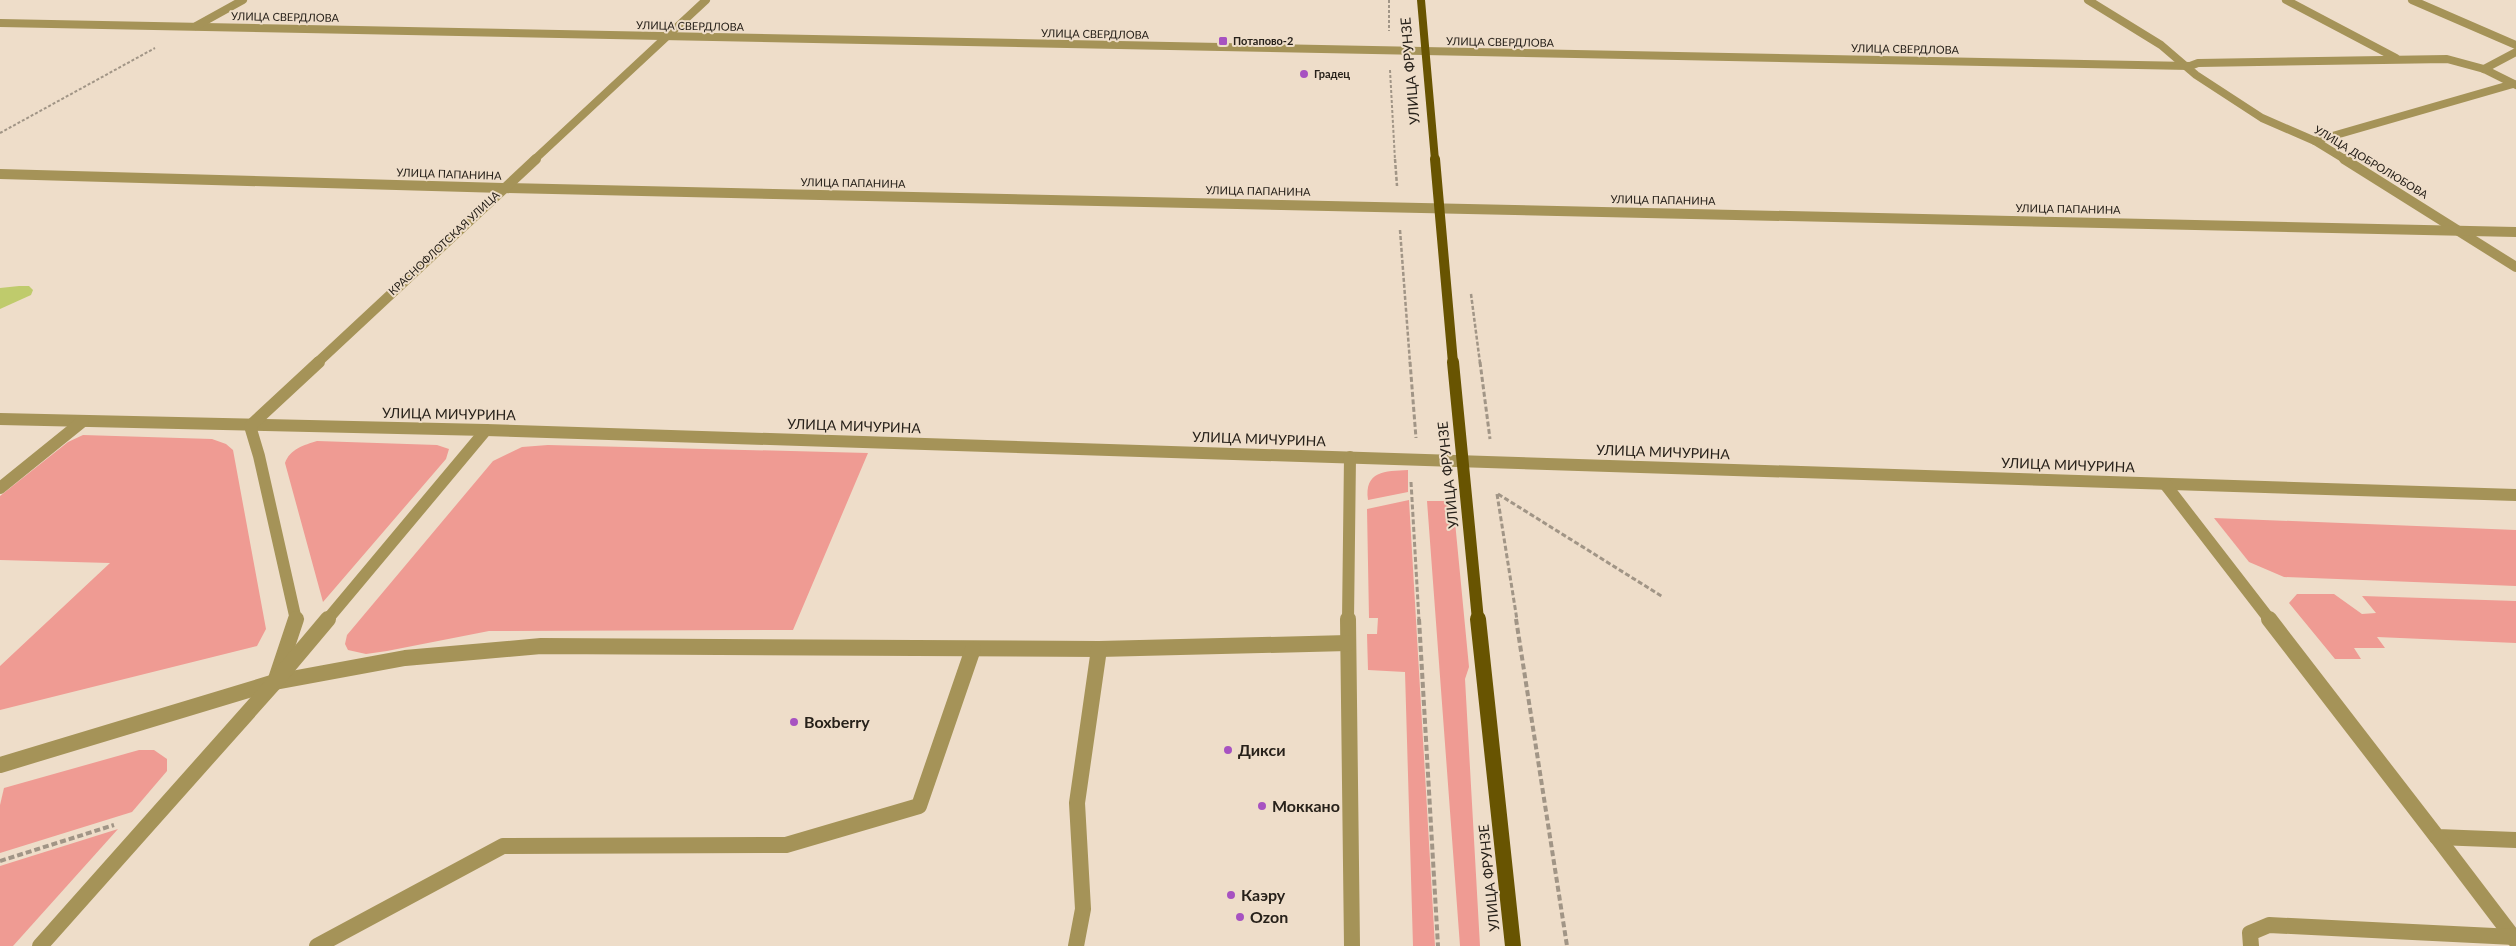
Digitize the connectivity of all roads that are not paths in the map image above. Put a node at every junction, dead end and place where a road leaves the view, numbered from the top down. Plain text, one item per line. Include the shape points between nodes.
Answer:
1 (243, 0) edge
2 (706, 0) edge
3 (1420, 0) edge
4 (2088, 0) edge
5 (2286, 0) edge
6 (2412, 0) edge
7 (0, 23) edge
8 (196, 26) junction
9 (666, 36) junction
10 (2516, 45) edge
11 (1425, 51) junction
12 (2516, 52) edge
13 (2399, 59) junction
14 (2190, 66) junction
15 (2484, 69) junction
16 (2515, 85) edge
17 (2315, 141) junction
18 (0, 174) edge
19 (503, 188) junction
20 (1439, 207) junction
21 (2460, 231) junction
22 (2516, 232) edge
23 (2516, 267) edge
24 (0, 419) edge
25 (83, 421) junction
26 (250, 426) junction
27 (486, 430) junction
28 (1350, 457) junction
29 (1462, 460) junction
30 (2165, 484) junction
31 (0, 488) edge
32 (2516, 495) edge
33 (1348, 643) junction
34 (973, 648) junction
35 (1099, 649) junction
36 (275, 682) junction
37 (0, 765) edge
38 (2436, 837) junction
39 (2516, 840) edge
40 (2515, 939) edge
41 (40, 946) edge
42 (317, 946) edge
43 (1076, 946) edge
44 (1352, 946) edge
45 (1513, 946) edge
46 (2251, 946) edge

1 - 8 street
2 - 9 street, КРАСНОФЛОТСКАЯ УЛИЦА
3 - 11 main road, УЛИЦА ФРУНЗЕ
4 - 14 street, УЛИЦА ДОБРОЛЮБОВА
5 - 13 street
6 - 10 street
7 - 8 street, УЛИЦА СВЕРДЛОВА
8 - 9 street, УЛИЦА СВЕРДЛОВА
9 - 11 street, УЛИЦА СВЕРДЛОВА
9 - 19 street, КРАСНОФЛОТСКАЯ УЛИЦА
11 - 14 street, УЛИЦА СВЕРДЛОВА
11 - 20 main road, УЛИЦА ФРУНЗЕ
12 - 15 street
13 - 14 street, УЛИЦА СВЕРДЛОВА via 2198,63
13 - 15 street, УЛИЦА СВЕРДЛОВА via 2447,59
14 - 17 street, УЛИЦА ДОБРОЛЮБОВА via 2196,75 2262,118
15 - 16 street, УЛИЦА СВЕРДЛОВА
16 - 17 street
17 - 21 street, УЛИЦА ДОБРОЛЮБОВА
18 - 19 street, УЛИЦА ПАПАНИНА
19 - 20 street, УЛИЦА ПАПАНИНА
19 - 26 street, КРАСНОФЛОТСКАЯ УЛИЦА
20 - 21 street, УЛИЦА ПАПАНИНА
20 - 29 main road, УЛИЦА ФРУНЗЕ
21 - 22 street, УЛИЦА ПАПАНИНА
21 - 23 street, УЛИЦА ДОБРОЛЮБОВА
24 - 25 street, УЛИЦА МИЧУРИНА
25 - 26 street, УЛИЦА МИЧУРИНА
25 - 31 street
26 - 27 street, УЛИЦА МИЧУРИНА
26 - 36 street via 296,620
27 - 28 street, УЛИЦА МИЧУРИНА
27 - 36 street
28 - 29 street, УЛИЦА МИЧУРИНА
28 - 33 street
29 - 30 street, УЛИЦА МИЧУРИНА
29 - 45 main road, УЛИЦА ФРУНЗЕ
30 - 32 street, УЛИЦА МИЧУРИНА
30 - 38 street
33 - 35 street
33 - 44 street
34 - 35 street
34 - 36 street via 541,646 405,658
34 - 42 street via 919,806 786,845 503,846
35 - 43 street via 1077,803 1083,909
36 - 37 street
36 - 41 street
38 - 39 street
38 - 40 street
40 - 46 street via 2270,925 2250,933

